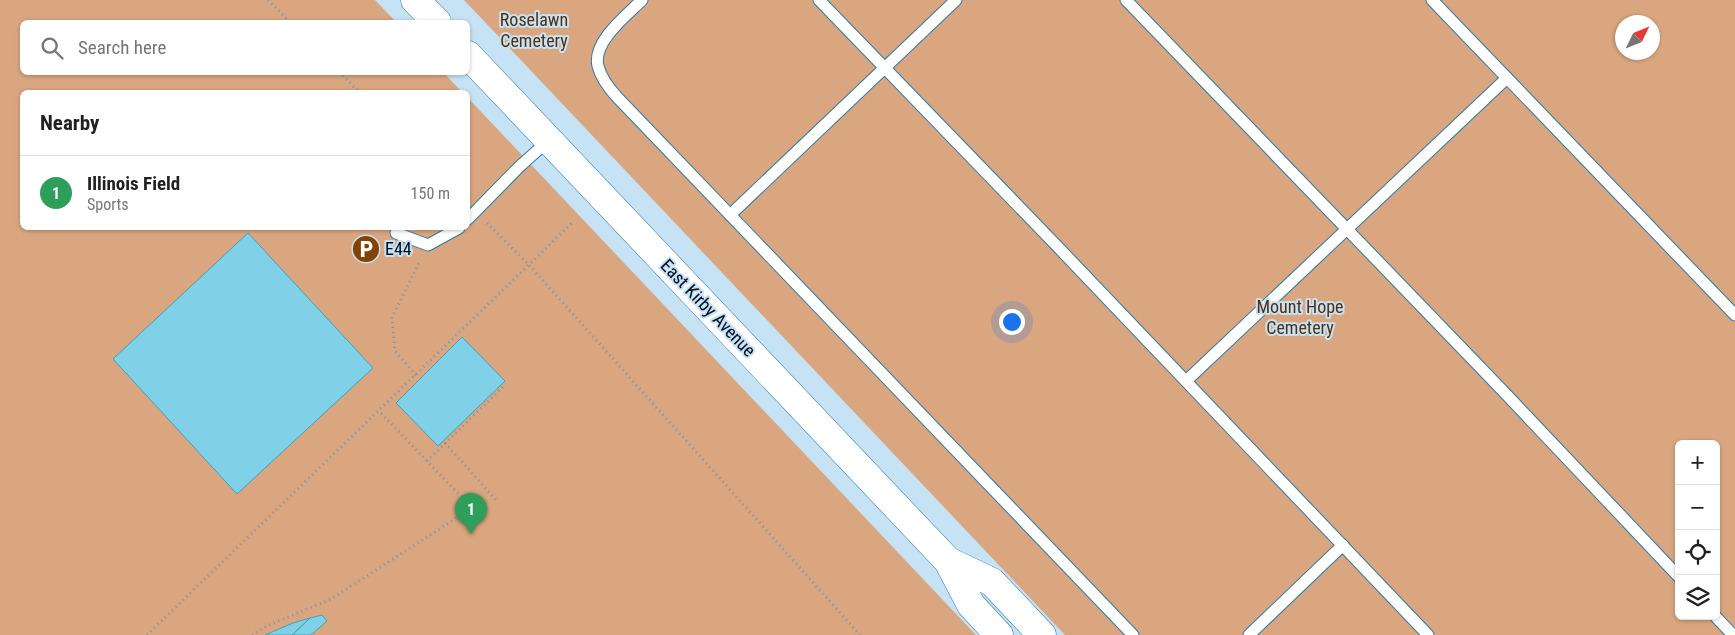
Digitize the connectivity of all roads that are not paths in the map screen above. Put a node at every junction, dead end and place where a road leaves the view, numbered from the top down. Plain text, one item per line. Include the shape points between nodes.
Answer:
1 (415, 0) edge
2 (642, 0) edge
3 (819, 0) edge
4 (956, 0) edge
5 (1126, 0) edge
6 (1432, 0) edge
7 (435, 20) edge
8 (470, 57) edge
9 (884, 68) junction
10 (1507, 78) junction
11 (548, 140) junction
12 (472, 215) edge
13 (730, 215) junction
14 (1347, 229) junction
15 (455, 230) edge
16 (396, 233) dead end
17 (1735, 315) edge
18 (1186, 381) junction
19 (1343, 545) junction
20 (948, 561) junction
21 (1676, 575) edge
22 (1719, 620) edge
23 (999, 635) edge
24 (1042, 635) edge
25 (1133, 635) edge
26 (1249, 635) edge
27 (1428, 635) edge
28 (1733, 635) edge

1 - 7 main road
2 - 13 lane via 617,23 601,44 598,65 616,96
3 - 9 lane
4 - 9 lane
5 - 14 lane
6 - 10 lane
8 - 11 main road, East Kirby Avenue
9 - 13 lane
9 - 18 lane
10 - 14 lane
10 - 17 lane
11 - 12 lane
11 - 20 main road, East Kirby Avenue
13 - 25 lane
14 - 18 lane
14 - 21 lane
15 - 16 lane via 428,245
18 - 19 lane
19 - 26 lane
19 - 27 lane
20 - 23 main road, East Kirby Avenue via 971,605
20 - 24 main road, East Kirby Avenue via 992,582
22 - 28 lane

